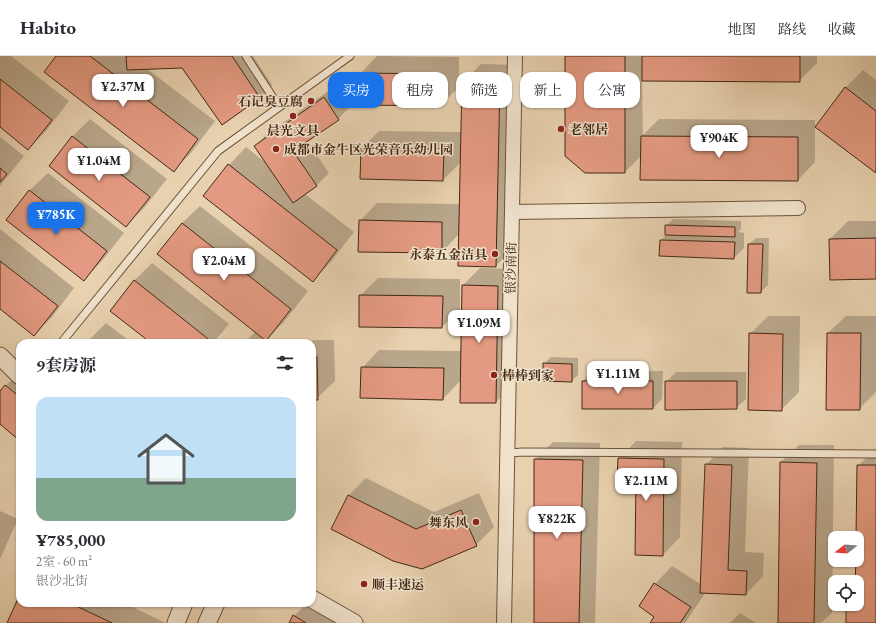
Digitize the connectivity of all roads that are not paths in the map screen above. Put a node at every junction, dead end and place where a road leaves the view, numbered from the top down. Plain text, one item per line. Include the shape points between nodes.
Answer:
1 (246, 56) edge
2 (350, 56) edge
3 (515, 56) edge
4 (279, 107) junction
5 (798, 208) dead end
6 (512, 212) junction
7 (64, 339) edge
8 (0, 356) edge
9 (16, 372) edge
10 (508, 453) junction
11 (876, 454) edge
12 (316, 601) edge
13 (182, 607) edge
14 (214, 607) edge
15 (176, 623) edge
16 (207, 623) edge
17 (354, 623) edge
18 (504, 623) edge

1 - 4 lane
2 - 4 lane
3 - 6 street, 银沙南街
4 - 7 lane via 218,151
5 - 6 street
6 - 10 street, 银沙南街
8 - 9 street
10 - 11 lane
10 - 18 street, 银沙南街
12 - 17 street
13 - 15 street
14 - 16 street

